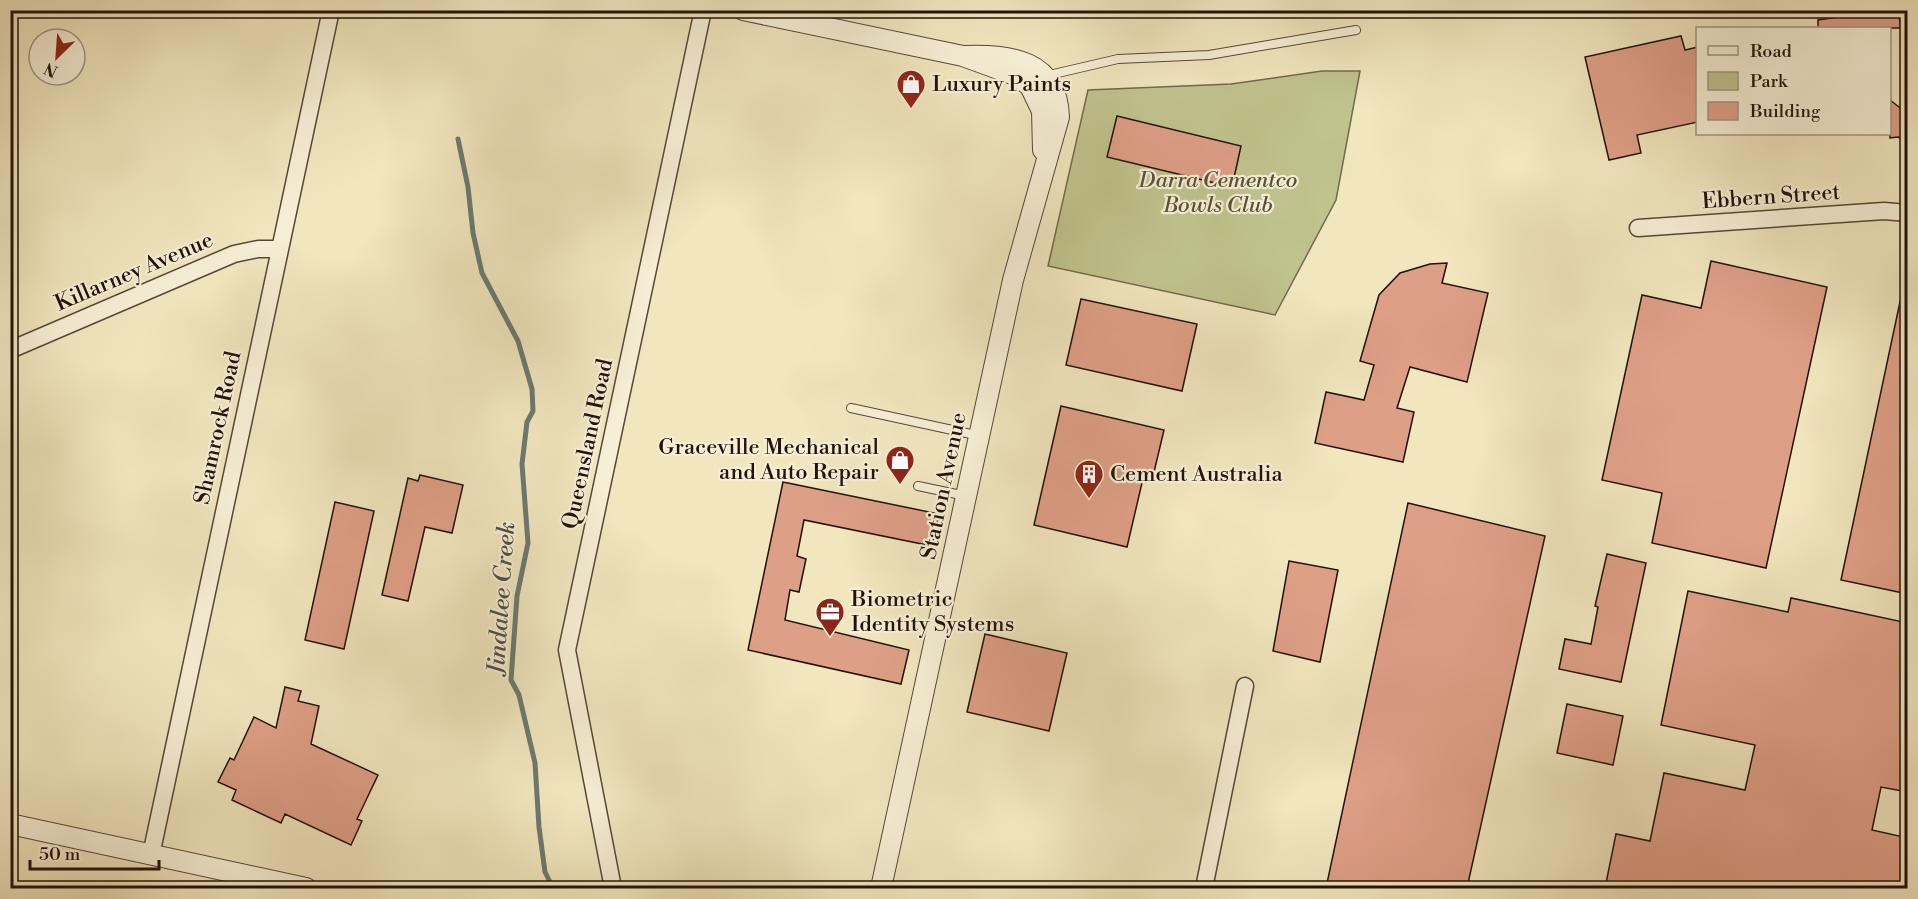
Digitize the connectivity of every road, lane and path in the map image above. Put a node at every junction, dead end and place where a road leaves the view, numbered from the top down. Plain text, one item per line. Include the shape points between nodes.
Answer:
1 (331, 10) edge
2 (703, 10) edge
3 (743, 10) edge
4 (1356, 30) dead end
5 (1035, 75) junction
6 (1908, 213) edge
7 (1638, 228) dead end
8 (279, 249) junction
9 (10, 350) edge
10 (851, 408) dead end
11 (980, 436) junction
12 (918, 486) dead end
13 (967, 496) junction
14 (1245, 686) dead end
15 (10, 824) edge
16 (151, 855) junction
17 (306, 888) edge
18 (613, 888) edge
19 (880, 888) edge
20 (1204, 888) edge

1 - 8 street, Shamrock Road
2 - 18 street, Queensland Road via 567,650
3 - 5 street via 963,56 992,55
4 - 5 lane via 1209,55 1118,59
5 - 11 street, Station Avenue via 1056,93 1059,117 1013,280
6 - 7 street, Ebbern Street via 1884,211
8 - 9 street, Killarney Avenue via 234,254
8 - 16 street, Shamrock Road
10 - 11 lane
11 - 13 street, Station Avenue
12 - 13 lane
13 - 19 street, Station Avenue
14 - 20 street
15 - 16 street
16 - 17 street

